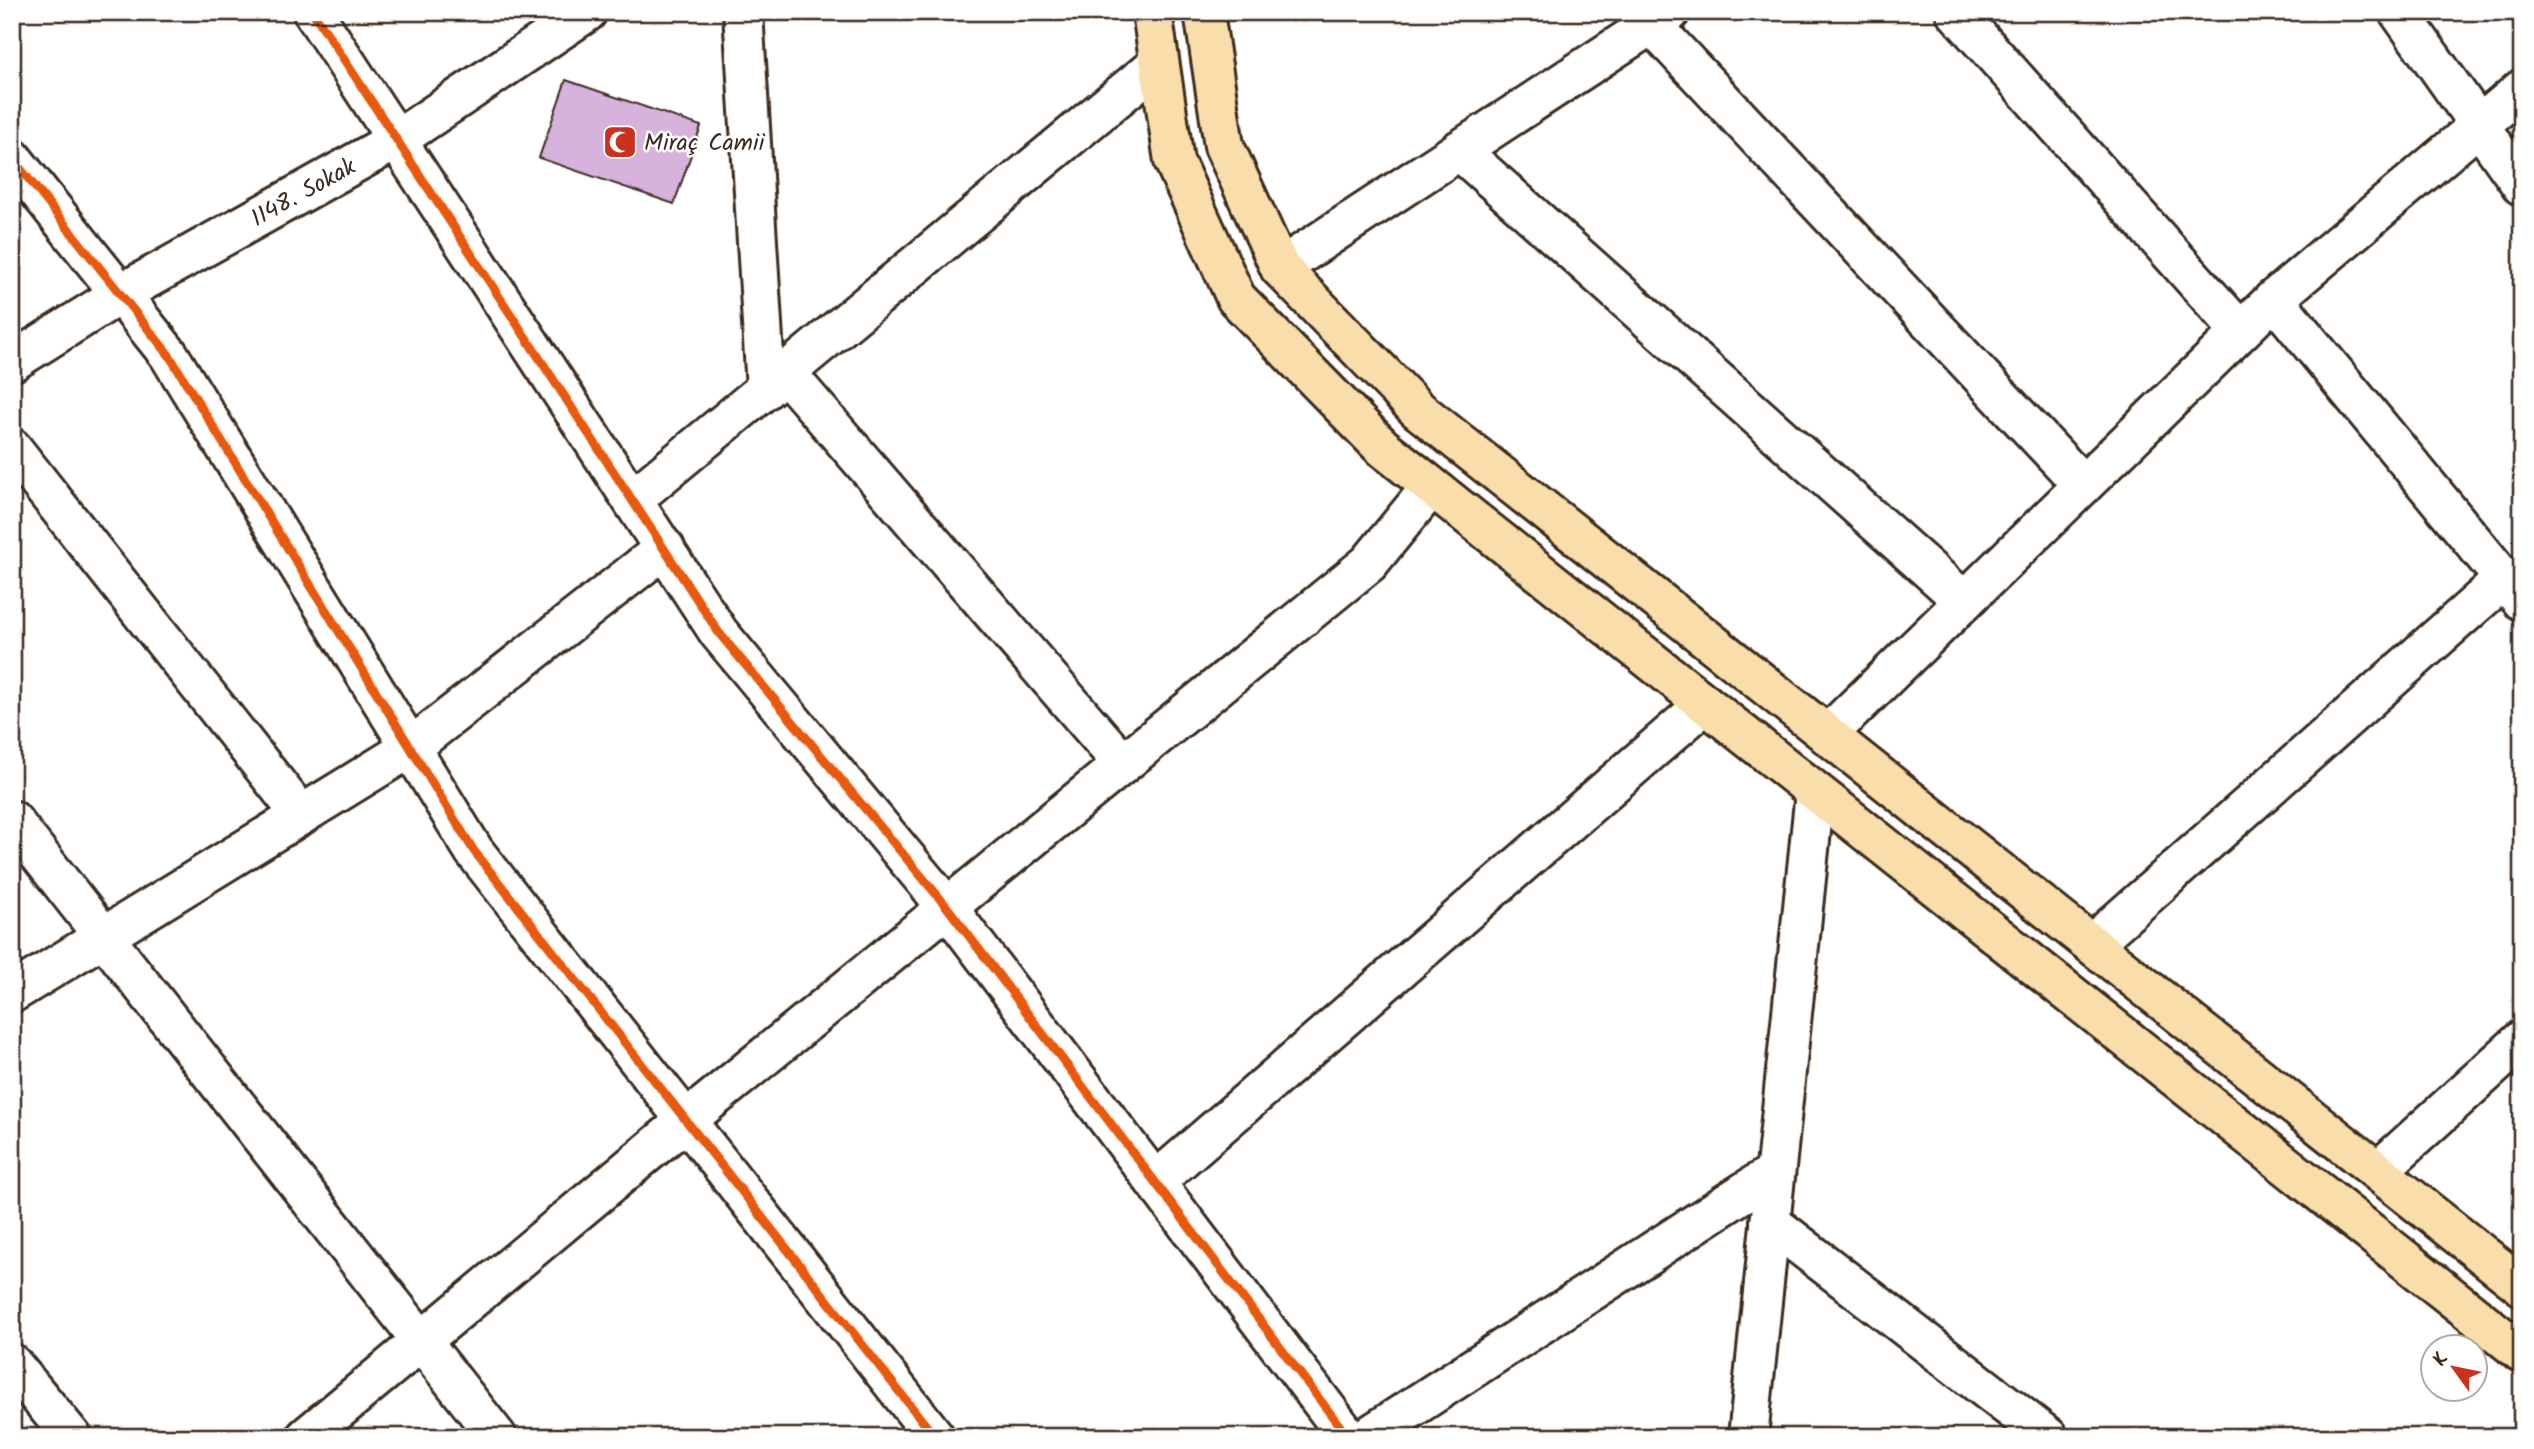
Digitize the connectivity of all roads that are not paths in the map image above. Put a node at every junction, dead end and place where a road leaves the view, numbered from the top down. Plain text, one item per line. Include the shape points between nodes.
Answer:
1 (313, 12) edge
2 (587, 12) edge
3 (743, 12) edge
4 (1152, 12) edge
5 (1204, 12) edge
6 (1956, 12) edge
7 (2399, 12) edge
8 (1660, 18) edge
9 (1159, 63) junction
10 (2522, 89) edge
11 (2477, 126) junction
12 (398, 139) junction
13 (1459, 150) junction
14 (12, 158) edge
15 (2522, 186) edge
16 (1280, 268) junction
17 (120, 294) junction
18 (2274, 299) junction
19 (2240, 331) junction
20 (12, 362) edge
21 (776, 381) junction
22 (12, 448) edge
23 (2083, 485) junction
24 (1431, 487) junction
25 (634, 499) junction
26 (665, 548) junction
27 (2513, 590) edge
28 (1964, 601) junction
29 (1705, 704) junction
30 (1827, 734) junction
31 (410, 748) junction
32 (1123, 764) junction
33 (1815, 792) junction
34 (301, 815) junction
35 (12, 820) edge
36 (947, 907) junction
37 (105, 936) junction
38 (2092, 944) junction
39 (12, 993) edge
40 (2522, 1040) edge
41 (688, 1119) junction
42 (2378, 1171) junction
43 (1775, 1172) junction
44 (1155, 1182) junction
45 (1770, 1222) junction
46 (2522, 1286) edge
47 (422, 1340) junction
48 (2522, 1353) edge
49 (13, 1366) edge
50 (72, 1437) edge
51 (306, 1437) edge
52 (496, 1437) edge
53 (935, 1437) edge
54 (1348, 1437) edge
55 (1367, 1437) edge
56 (1748, 1437) edge
57 (2048, 1437) edge

1 - 12 street
2 - 12 street, 1148. Sokak
3 - 21 street
4 - 9 main road
5 - 16 main road via 1224,146
6 - 19 street
7 - 11 street
8 - 13 street
8 - 23 street
9 - 21 street
9 - 24 main road via 1174,161 1236,298 1382,447
10 - 11 street
11 - 15 street
11 - 18 street
12 - 17 street, 1148. Sokak
12 - 25 street
13 - 16 street
13 - 28 street
14 - 17 street
16 - 30 main road via 1417,409
17 - 20 street, 1148. Sokak
17 - 31 street via 169,355
18 - 19 street
18 - 27 street
19 - 23 street
21 - 25 street
21 - 32 street
22 - 34 street
23 - 28 street
24 - 29 main road
24 - 32 street via 1369,563
25 - 26 street
26 - 31 street
26 - 36 street via 719,633
27 - 38 street
28 - 30 street
29 - 33 main road
29 - 44 street
30 - 38 main road
31 - 34 street
31 - 41 street via 474,851
32 - 36 street
33 - 43 street
33 - 48 main road
34 - 37 street
35 - 37 street
36 - 41 street
36 - 44 street
37 - 39 street
37 - 47 street
38 - 42 main road
40 - 42 street
41 - 47 street
41 - 53 street
42 - 46 main road
43 - 45 street
43 - 55 street
44 - 54 street
45 - 56 street
45 - 57 street
47 - 51 street
47 - 52 street
49 - 50 street

